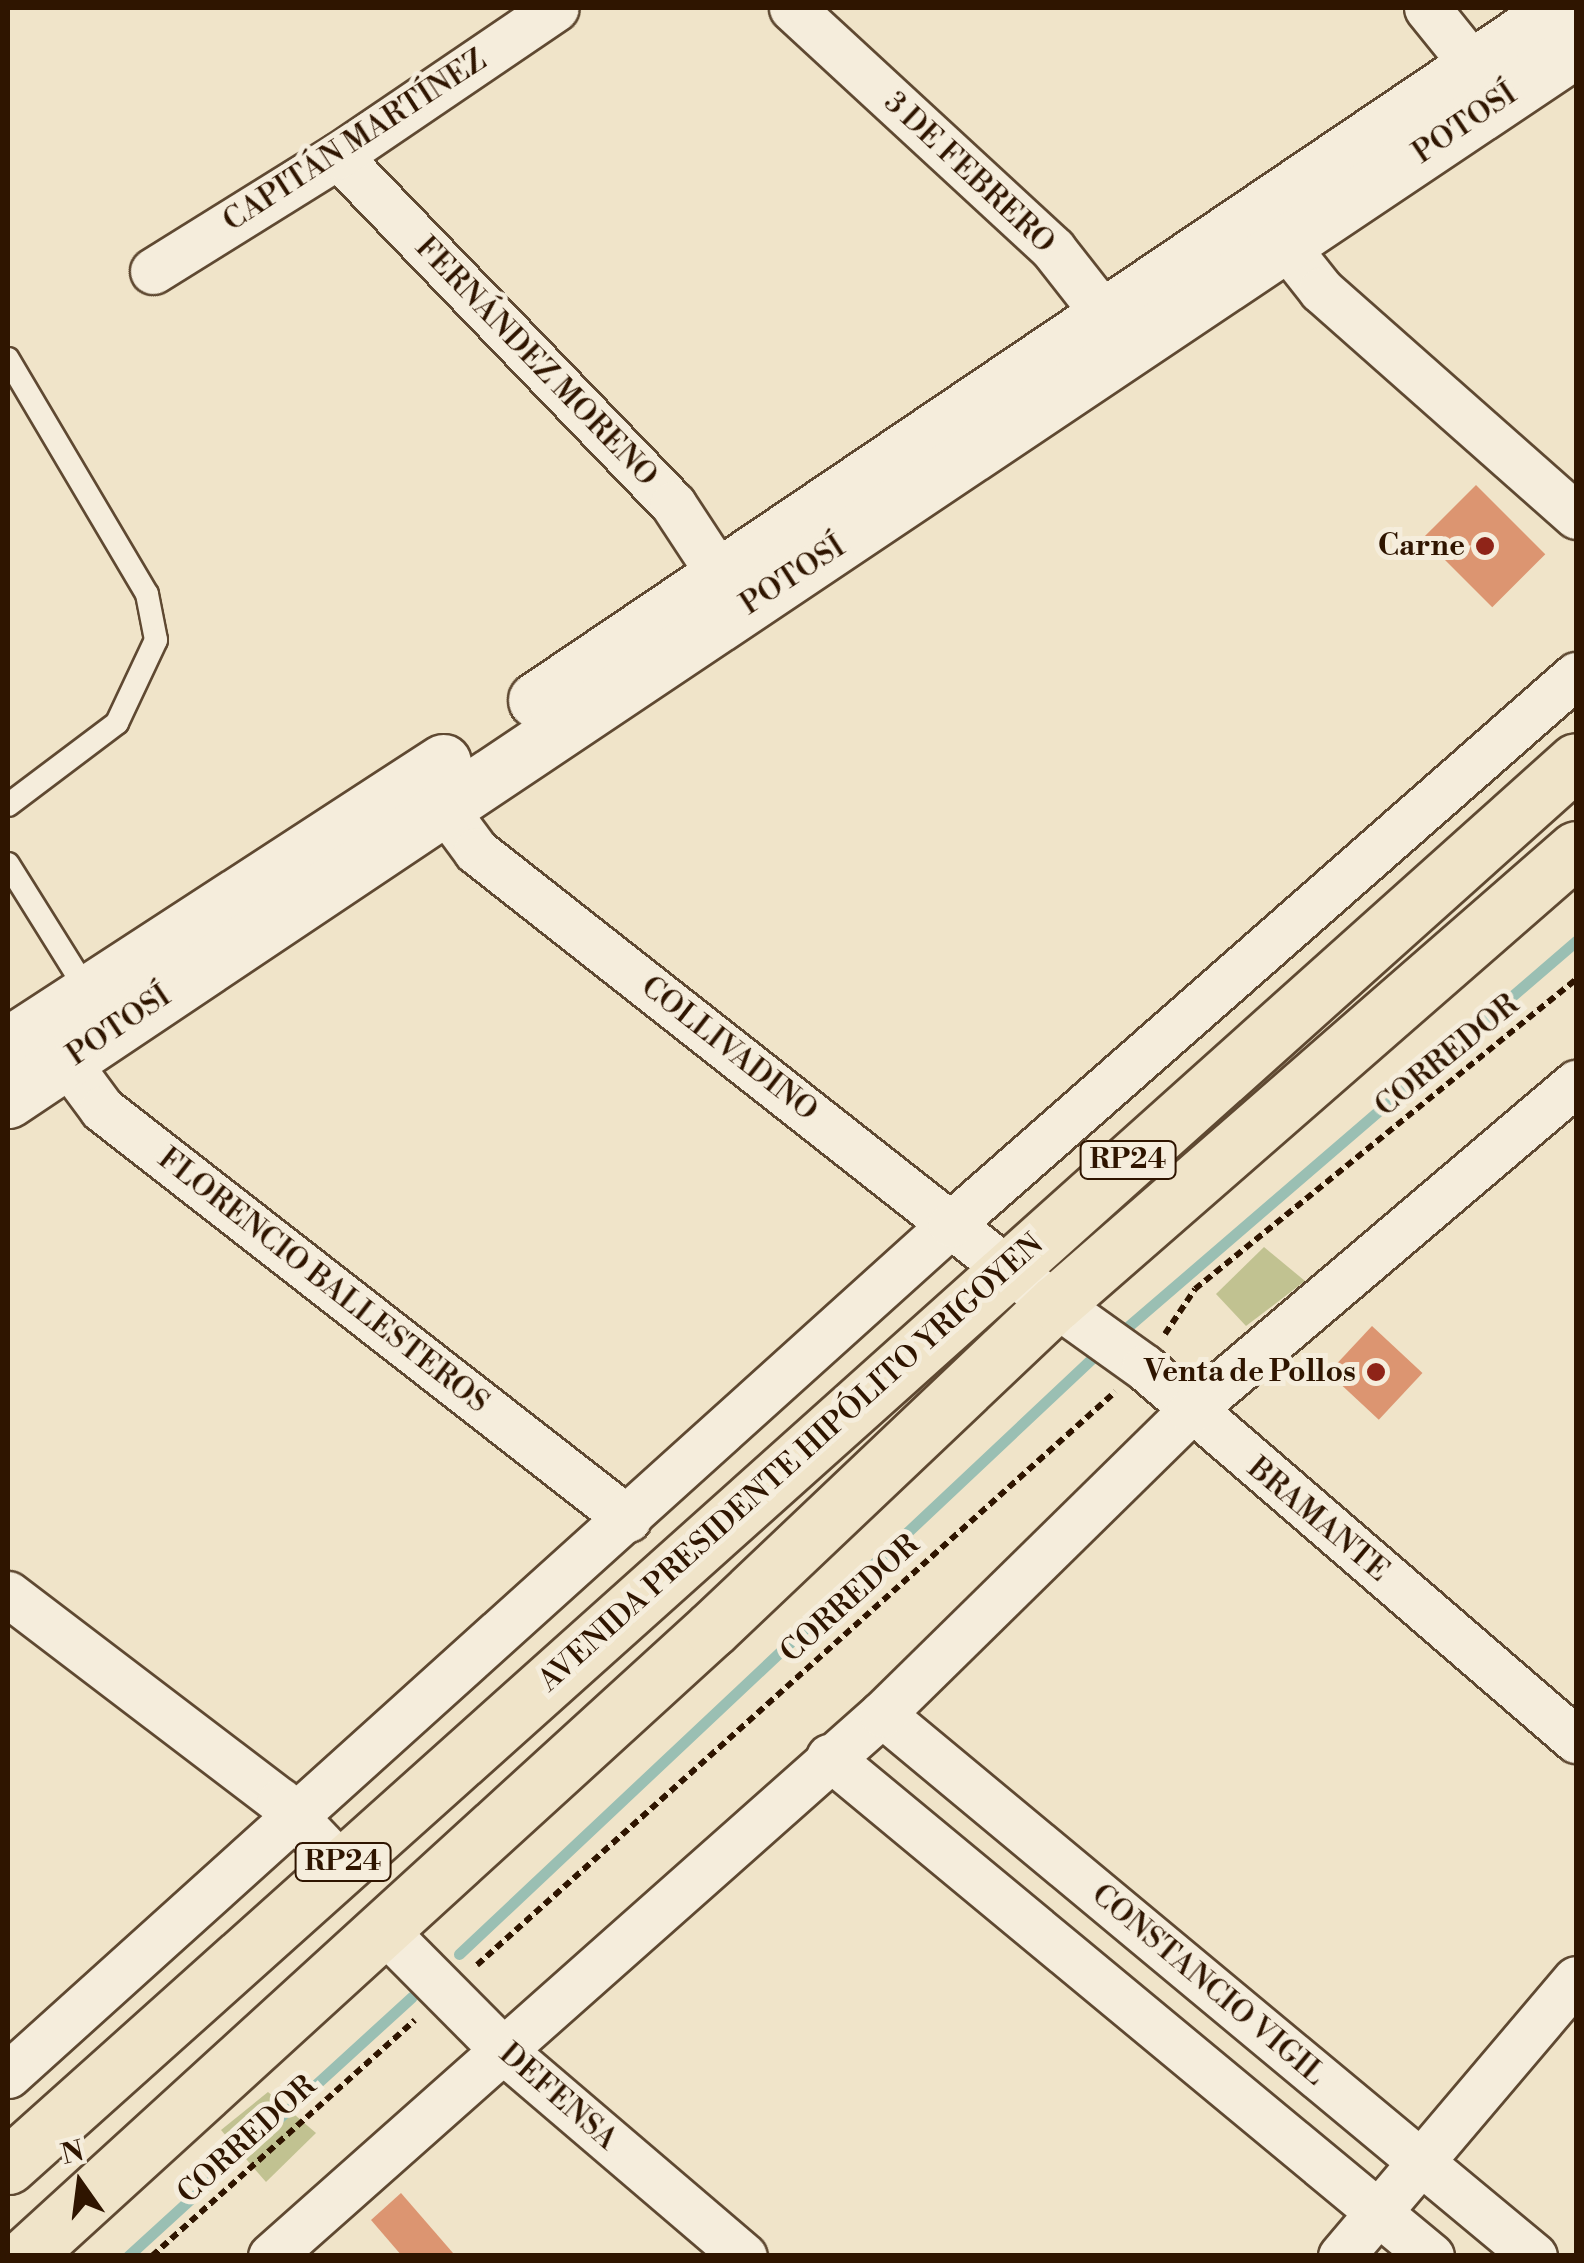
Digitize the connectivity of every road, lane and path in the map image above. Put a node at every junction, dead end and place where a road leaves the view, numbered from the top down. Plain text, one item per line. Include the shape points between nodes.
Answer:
1 (556, 8) edge
2 (792, 8) edge
3 (1427, 8) edge
4 (1560, 8) edge
5 (1576, 50) edge
6 (1482, 85) junction
7 (338, 156) junction
8 (1273, 230) junction
9 (153, 271) dead end
10 (1121, 335) junction
11 (8, 358) edge
12 (1576, 516) edge
13 (722, 577) junction
14 (1576, 675) edge
15 (1490, 751) junction
16 (1576, 761) edge
17 (432, 792) junction
18 (1534, 799) junction
19 (8, 805) edge
20 (1576, 849) edge
21 (8, 864) edge
22 (1576, 979) edge
23 (90, 995) junction
24 (38, 1044) edge
25 (1576, 1083) edge
26 (8, 1100) edge
27 (951, 1224) junction
28 (1007, 1269) junction
29 (1074, 1315) junction
30 (1137, 1361) junction
31 (1190, 1411) junction
32 (628, 1518) junction
33 (8, 1594) edge
34 (882, 1714) junction
35 (1576, 1740) edge
36 (829, 1757) junction
37 (296, 1818) junction
38 (340, 1864) junction
39 (380, 1928) junction
40 (1576, 1979) edge
41 (443, 1994) junction
42 (505, 2052) junction
43 (8, 2075) edge
44 (1420, 2160) junction
45 (8, 2166) edge
46 (1377, 2210) junction
47 (25, 2256) edge
48 (152, 2256) edge
49 (271, 2256) edge
50 (744, 2256) edge
51 (1341, 2256) edge
52 (1431, 2256) edge
53 (1534, 2256) edge

1 - 7 street, CAPITÁN MARTÍNEZ
2 - 10 street, 3 DE FEBRERO via 1053,249
3 - 6 street
4 - 6 main road, POTOSÍ
5 - 6 main road, POTOSÍ
6 - 8 main road, POTOSÍ
7 - 9 street, CAPITÁN MARTÍNEZ
7 - 13 street, FERNÁNDEZ MORENO via 673,504
8 - 10 main road, POTOSÍ
8 - 12 street via 1321,290
10 - 13 main road, POTOSÍ
10 - 17 main road, POTOSÍ
11 - 19 lane via 147,594 156,640 116,723
13 - 17 main road, POTOSÍ
14 - 15 street
15 - 18 street
15 - 27 street
16 - 18 main road, AVENIDA PRESIDENTE HIPÓLITO YRIGOYEN / RP24
17 - 23 main road, POTOSÍ
17 - 24 main road, POTOSÍ
17 - 27 street, COLLIVADINO via 476,851
18 - 28 main road, AVENIDA PRESIDENTE HIPÓLITO YRIGOYEN / RP24
20 - 29 main road, AVENIDA PRESIDENTE HIPÓLITO YRIGOYEN / RP24
21 - 23 lane
22 - 30 path, CORREDOR via 1194,1289
23 - 24 main road, POTOSÍ
24 - 26 main road, POTOSÍ
24 - 32 street, FLORENCIO BALLESTEROS via 102,1109
25 - 31 street
27 - 28 street, COLLIVADINO
27 - 32 street
28 - 29 street, COLLIVADINO
28 - 38 main road, AVENIDA PRESIDENTE HIPÓLITO YRIGOYEN / RP24
29 - 30 street, BRAMANTE
29 - 39 main road, AVENIDA PRESIDENTE HIPÓLITO YRIGOYEN / RP24
30 - 31 street, BRAMANTE
30 - 41 path, CORREDOR
31 - 34 street
31 - 35 street, BRAMANTE
32 - 37 street
33 - 37 street
34 - 36 street
34 - 44 street, CONSTANCIO VIGIL
36 - 42 street
36 - 46 street
37 - 38 street
37 - 43 street
38 - 45 main road, AVENIDA PRESIDENTE HIPÓLITO YRIGOYEN / RP24
39 - 41 street, DEFENSA
39 - 47 main road, AVENIDA PRESIDENTE HIPÓLITO YRIGOYEN / RP24
40 - 44 street
41 - 42 street, DEFENSA
41 - 48 path, CORREDOR
42 - 49 street
42 - 50 street, DEFENSA
44 - 46 street
44 - 53 street, CONSTANCIO VIGIL
46 - 51 street
46 - 52 street

